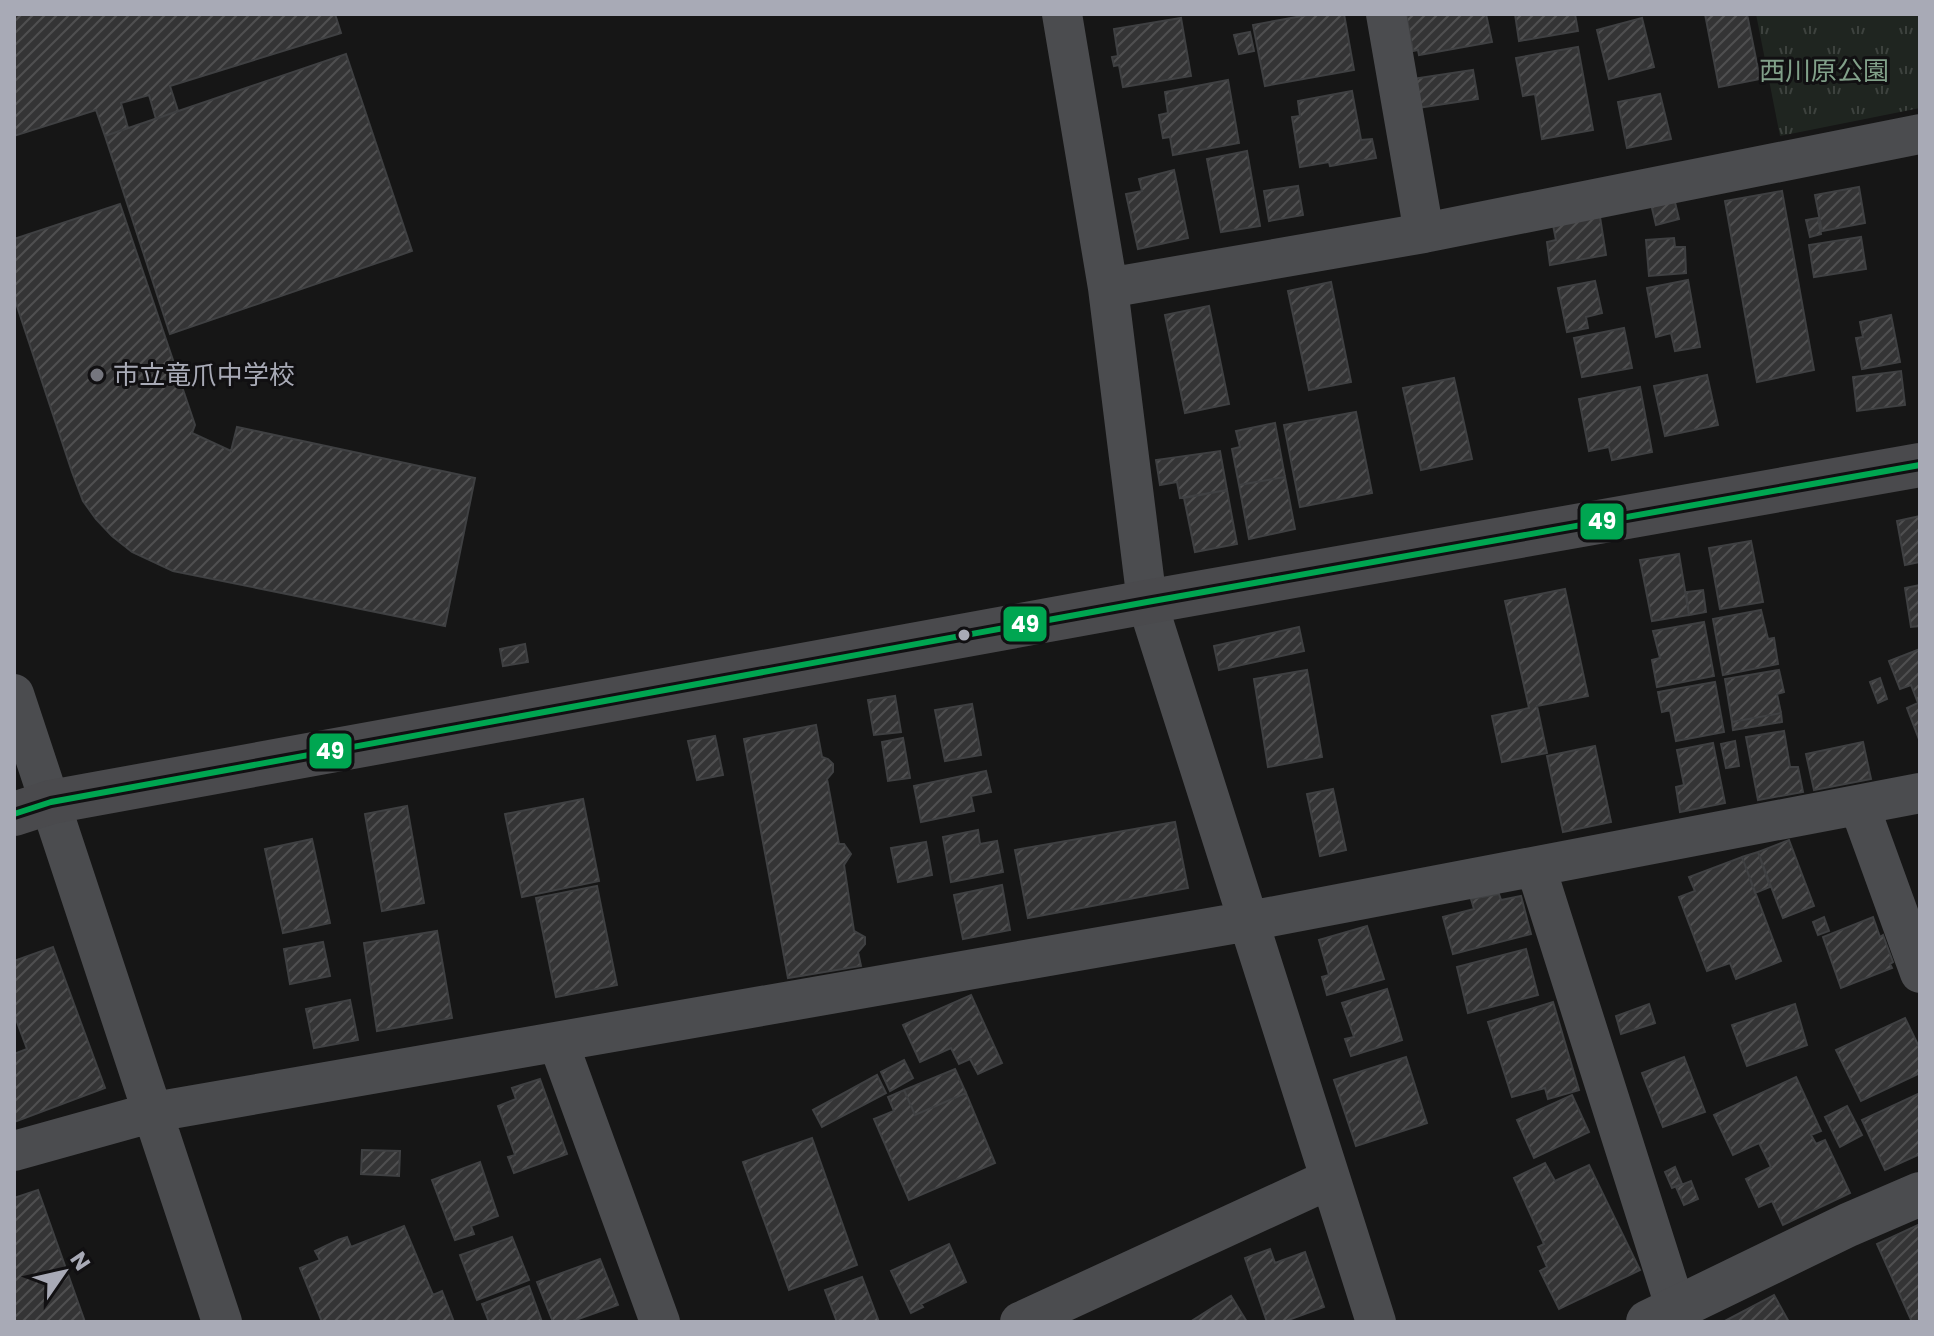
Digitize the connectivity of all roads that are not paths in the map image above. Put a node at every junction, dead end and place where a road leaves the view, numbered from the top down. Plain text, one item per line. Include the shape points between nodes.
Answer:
1 (1062, 14) edge
2 (1386, 14) edge
3 (1920, 134) edge
4 (1424, 233) junction
5 (1108, 288) junction
6 (1920, 465) edge
7 (1147, 602) junction
8 (14, 694) edge
9 (1920, 793) edge
10 (1859, 805) junction
11 (33, 808) edge
12 (1536, 868) junction
13 (1249, 921) junction
14 (1920, 973) edge
15 (558, 1042) junction
16 (154, 1112) junction
17 (14, 1151) edge
18 (1330, 1179) junction
19 (1920, 1194) edge
20 (1662, 1315) edge
21 (222, 1322) edge
22 (660, 1322) edge
23 (1020, 1322) edge
24 (1376, 1322) edge

1 - 5 street
2 - 4 street
3 - 4 street
4 - 5 street
5 - 7 street
6 - 7 main road
7 - 11 main road
7 - 13 street
8 - 11 street
9 - 10 street
10 - 12 street
10 - 14 street
11 - 16 street
12 - 13 street
12 - 20 street
13 - 15 street
13 - 18 street
15 - 16 street
15 - 22 street
16 - 17 street
16 - 21 street
18 - 23 street
18 - 24 street
19 - 20 street

